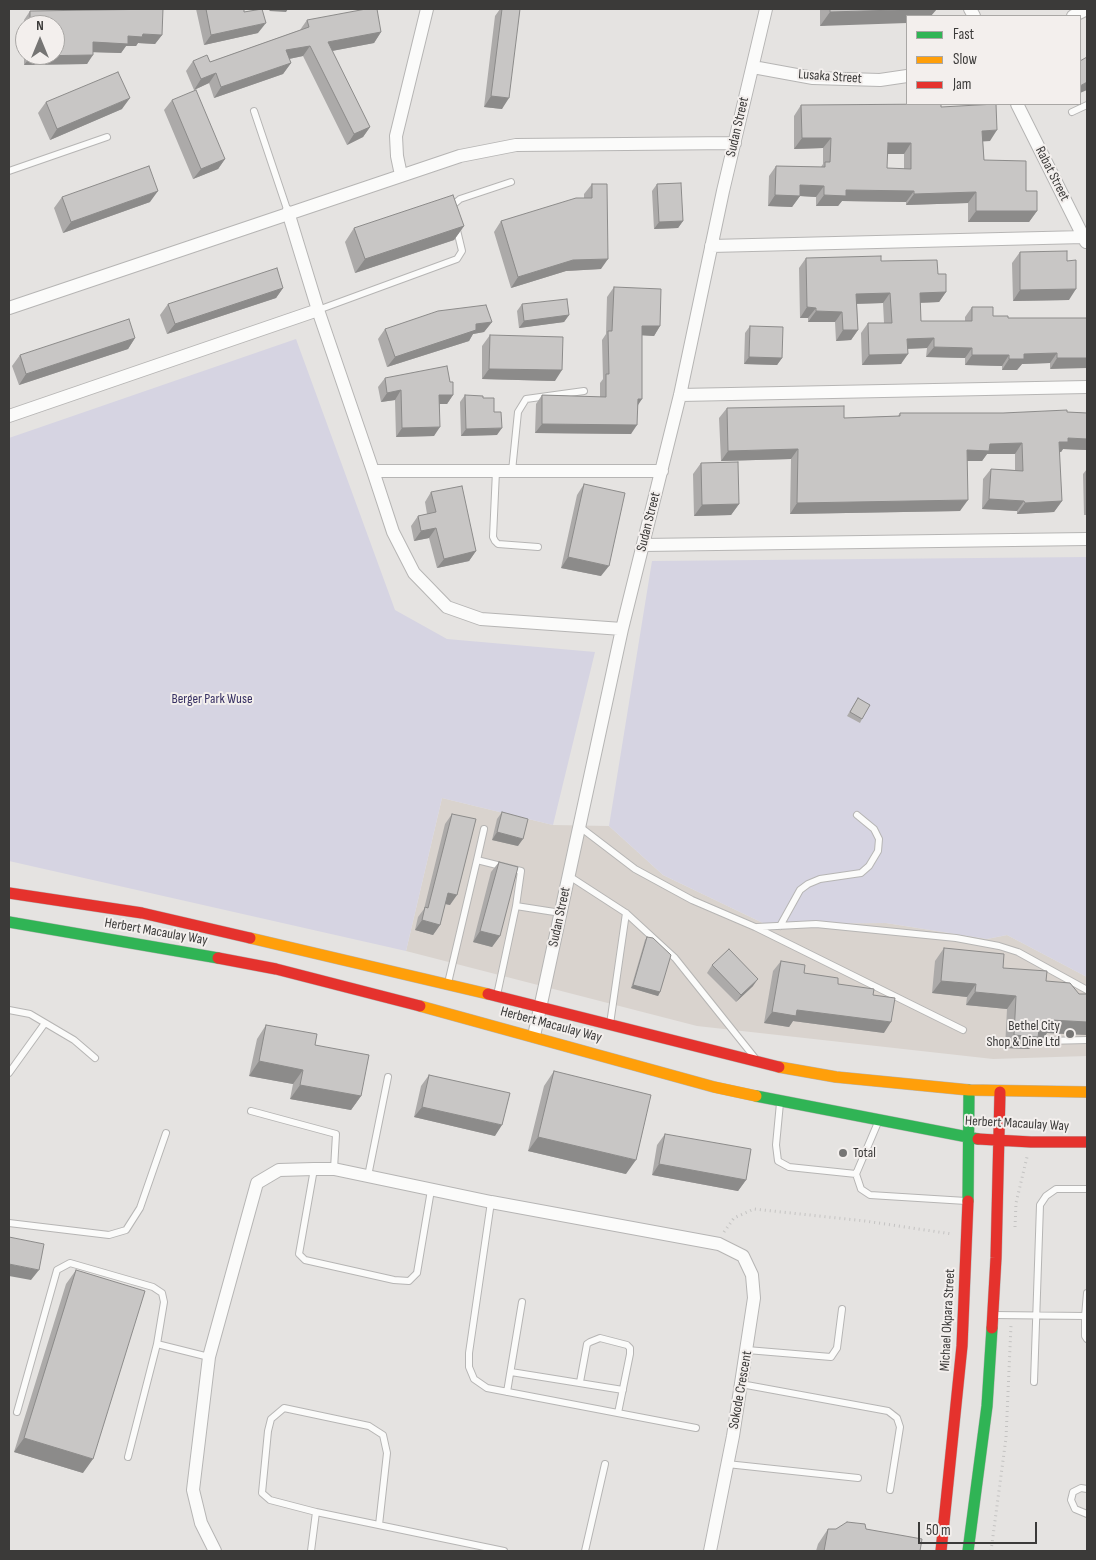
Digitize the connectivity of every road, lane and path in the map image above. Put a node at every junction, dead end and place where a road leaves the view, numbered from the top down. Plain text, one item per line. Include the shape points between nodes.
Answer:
1 (427, 9) edge
2 (766, 9) edge
3 (1087, 9) edge
4 (1075, 15) edge
5 (753, 67) junction
6 (906, 76) edge
7 (1017, 105) edge
8 (1087, 105) edge
9 (254, 111) dead end
10 (1072, 112) dead end
11 (107, 138) dead end
12 (735, 143) junction
13 (9, 172) edge
14 (401, 175) junction
15 (511, 182) dead end
16 (288, 212) junction
17 (452, 213) edge
18 (455, 222) edge
19 (1085, 241) edge
20 (711, 246) junction
21 (9, 308) edge
22 (318, 310) junction
23 (1087, 387) edge
24 (584, 391) dead end
25 (680, 395) junction
26 (9, 416) edge
27 (372, 471) junction
28 (496, 471) junction
29 (512, 471) junction
30 (662, 471) junction
31 (1087, 539) edge
32 (643, 545) junction
33 (538, 547) dead end
34 (622, 629) junction
35 (857, 815) dead end
36 (580, 827) junction
37 (484, 829) dead end
38 (477, 860) junction
39 (569, 876) junction
40 (9, 893) edge
41 (516, 906) junction
42 (561, 913) junction
43 (626, 913) junction
44 (9, 922) edge
45 (780, 926) junction
46 (755, 927) junction
47 (448, 984) junction
48 (1087, 990) edge
49 (496, 996) junction
50 (540, 1007) junction
51 (9, 1010) edge
52 (45, 1023) junction
53 (610, 1025) junction
54 (963, 1030) dead end
55 (534, 1036) junction
56 (1087, 1040) edge
57 (1044, 1041) edge
58 (95, 1058) dead end
59 (759, 1063) junction
60 (9, 1074) edge
61 (388, 1077) dead end
62 (969, 1090) junction
63 (1000, 1092) junction
64 (1087, 1092) edge
65 (780, 1101) junction
66 (251, 1111) dead end
67 (880, 1118) junction
68 (166, 1133) dead end
69 (970, 1138) junction
70 (1000, 1140) junction
71 (1032, 1142) junction
72 (1087, 1142) edge
73 (314, 1168) junction
74 (334, 1169) junction
75 (856, 1174) junction
76 (368, 1178) junction
77 (1087, 1189) edge
78 (431, 1190) junction
79 (966, 1201) junction
80 (491, 1202) junction
81 (9, 1223) edge
82 (1015, 1231) dead end
83 (966, 1236) junction
84 (719, 1244) junction
85 (1087, 1292) edge
86 (1087, 1298) edge
87 (522, 1302) dead end
88 (842, 1309) dead end
89 (994, 1315) junction
90 (1011, 1316) junction
91 (1034, 1316) junction
92 (1085, 1316) junction
93 (1087, 1339) edge
94 (156, 1344) junction
95 (747, 1350) junction
96 (209, 1357) junction
97 (511, 1372) junction
98 (580, 1382) junction
99 (1034, 1382) dead end
100 (741, 1384) junction
101 (623, 1390) junction
102 (507, 1392) junction
103 (16, 1412) dead end
104 (618, 1414) junction
105 (696, 1428) dead end
106 (128, 1458) dead end
107 (605, 1464) dead end
108 (727, 1464) junction
109 (858, 1478) dead end
110 (1087, 1489) edge
111 (890, 1490) dead end
112 (316, 1512) junction
113 (1087, 1514) edge
114 (379, 1525) junction
115 (217, 1551) edge
116 (311, 1551) edge
117 (504, 1551) edge
118 (585, 1551) edge
119 (710, 1551) edge
120 (941, 1551) edge
121 (968, 1551) edge
122 (991, 1551) edge

1 - 14 street via 396,136
2 - 5 street, Sudan Street
3 - 4 street
5 - 6 street, Lusaka Street via 813,78 880,80
5 - 12 street, Sudan Street
7 - 19 street, Rabat Street
8 - 10 lane
9 - 16 lane
11 - 13 lane
12 - 14 street via 516,145 460,156
12 - 20 street, Sudan Street
14 - 16 street
15 - 17 lane via 460,198 453,205
16 - 21 street
16 - 22 street
18 - 22 lane via 462,251 457,259
19 - 20 street
20 - 25 street, Sudan Street
22 - 26 street
22 - 27 street
23 - 25 street
24 - 29 lane via 526,399 518,412
25 - 30 street, Sudan Street
27 - 28 street
27 - 34 street via 394,532 414,573 447,607 481,619
28 - 29 street
28 - 33 lane via 495,541 498,544
29 - 30 street
30 - 32 street, Sudan Street
31 - 32 street
32 - 34 street, Sudan Street
34 - 36 street, Sudan Street
35 - 45 lane via 874,829 879,839 878,851 869,866 861,873 808,884 800,890
36 - 39 street, Sudan Street
36 - 46 lane via 635,869 692,900
37 - 38 lane
38 - 41 lane via 521,871
38 - 47 lane
39 - 42 street, Sudan Street
39 - 43 lane
40 - 47 main road, Herbert Macaulay Way via 142,913
41 - 42 lane
41 - 49 lane
42 - 50 street, Sudan Street
43 - 53 lane
43 - 59 lane via 675,958
44 - 55 main road, Herbert Macaulay Way via 276,969
45 - 46 lane
45 - 48 lane via 816,924 956,938 999,946 1018,952
46 - 54 lane
47 - 49 main road, Herbert Macaulay Way
49 - 50 main road, Herbert Macaulay Way
50 - 53 main road, Herbert Macaulay Way
50 - 55 street, Sudan Street
51 - 52 lane via 30,1014
52 - 58 lane via 74,1040
52 - 60 lane
53 - 59 main road, Herbert Macaulay Way
55 - 65 main road, Herbert Macaulay Way via 714,1087
56 - 57 lane
59 - 62 main road, Herbert Macaulay Way via 836,1077
61 - 76 lane
62 - 63 main road, Herbert Macaulay Way
62 - 69 main road, Michael Okpara Street
63 - 64 main road, Herbert Macaulay Way
63 - 70 main road
65 - 67 main road, Herbert Macaulay Way
65 - 75 lane via 776,1145 778,1161 789,1168
66 - 74 lane via 336,1134
67 - 69 main road, Herbert Macaulay Way
67 - 75 lane
68 - 81 lane via 140,1208 126,1230 109,1235
69 - 70 main road, Herbert Macaulay Way
69 - 79 main road, Michael Okpara Street
70 - 71 main road, Herbert Macaulay Way
70 - 89 main road
71 - 72 main road, Herbert Macaulay Way
71 - 82 path via 1016,1203
73 - 74 street, Sokode Crescent
73 - 78 lane via 299,1254 305,1260 394,1280 409,1281 417,1273
73 - 96 street, Sokode Crescent via 278,1170 257,1183
74 - 76 street, Sokode Crescent
75 - 79 lane via 860,1189 870,1195
76 - 78 street, Sokode Crescent
77 - 91 lane via 1056,1188 1040,1205
78 - 80 street, Sokode Crescent
79 - 83 main road, Michael Okpara Street
80 - 84 street, Sokode Crescent
80 - 102 lane via 469,1367 474,1379 487,1388
83 - 84 path via 754,1209 734,1218
83 - 120 main road, Michael Okpara Street via 962,1346
84 - 95 street, Sokode Crescent via 743,1256 752,1275 754,1298
85 - 86 lane
86 - 92 lane
87 - 97 lane
88 - 95 lane via 837,1348 831,1357
89 - 90 lane
89 - 121 main road via 988,1406
90 - 91 lane
90 - 122 path via 1006,1438
91 - 92 lane
91 - 99 lane
92 - 93 lane
94 - 96 lane
94 - 103 lane via 164,1302 162,1293 153,1287 70,1262 57,1270
94 - 106 lane
95 - 100 street, Sokode Crescent
96 - 115 street, Sokode Crescent via 193,1490 201,1522
97 - 98 lane
97 - 102 lane
98 - 101 lane
98 - 101 lane via 588,1344 600,1338 630,1348
100 - 108 street, Sokode Crescent
100 - 111 lane via 888,1411 897,1418 900,1427
101 - 104 lane
102 - 104 lane
104 - 105 lane
107 - 118 lane
108 - 109 lane
108 - 119 street, Sokode Crescent
110 - 113 lane via 1073,1492 1071,1500 1075,1509
112 - 114 lane
112 - 114 lane via 270,1500 262,1493 271,1419 284,1408 369,1426 383,1435 388,1453
112 - 116 lane
114 - 117 lane

